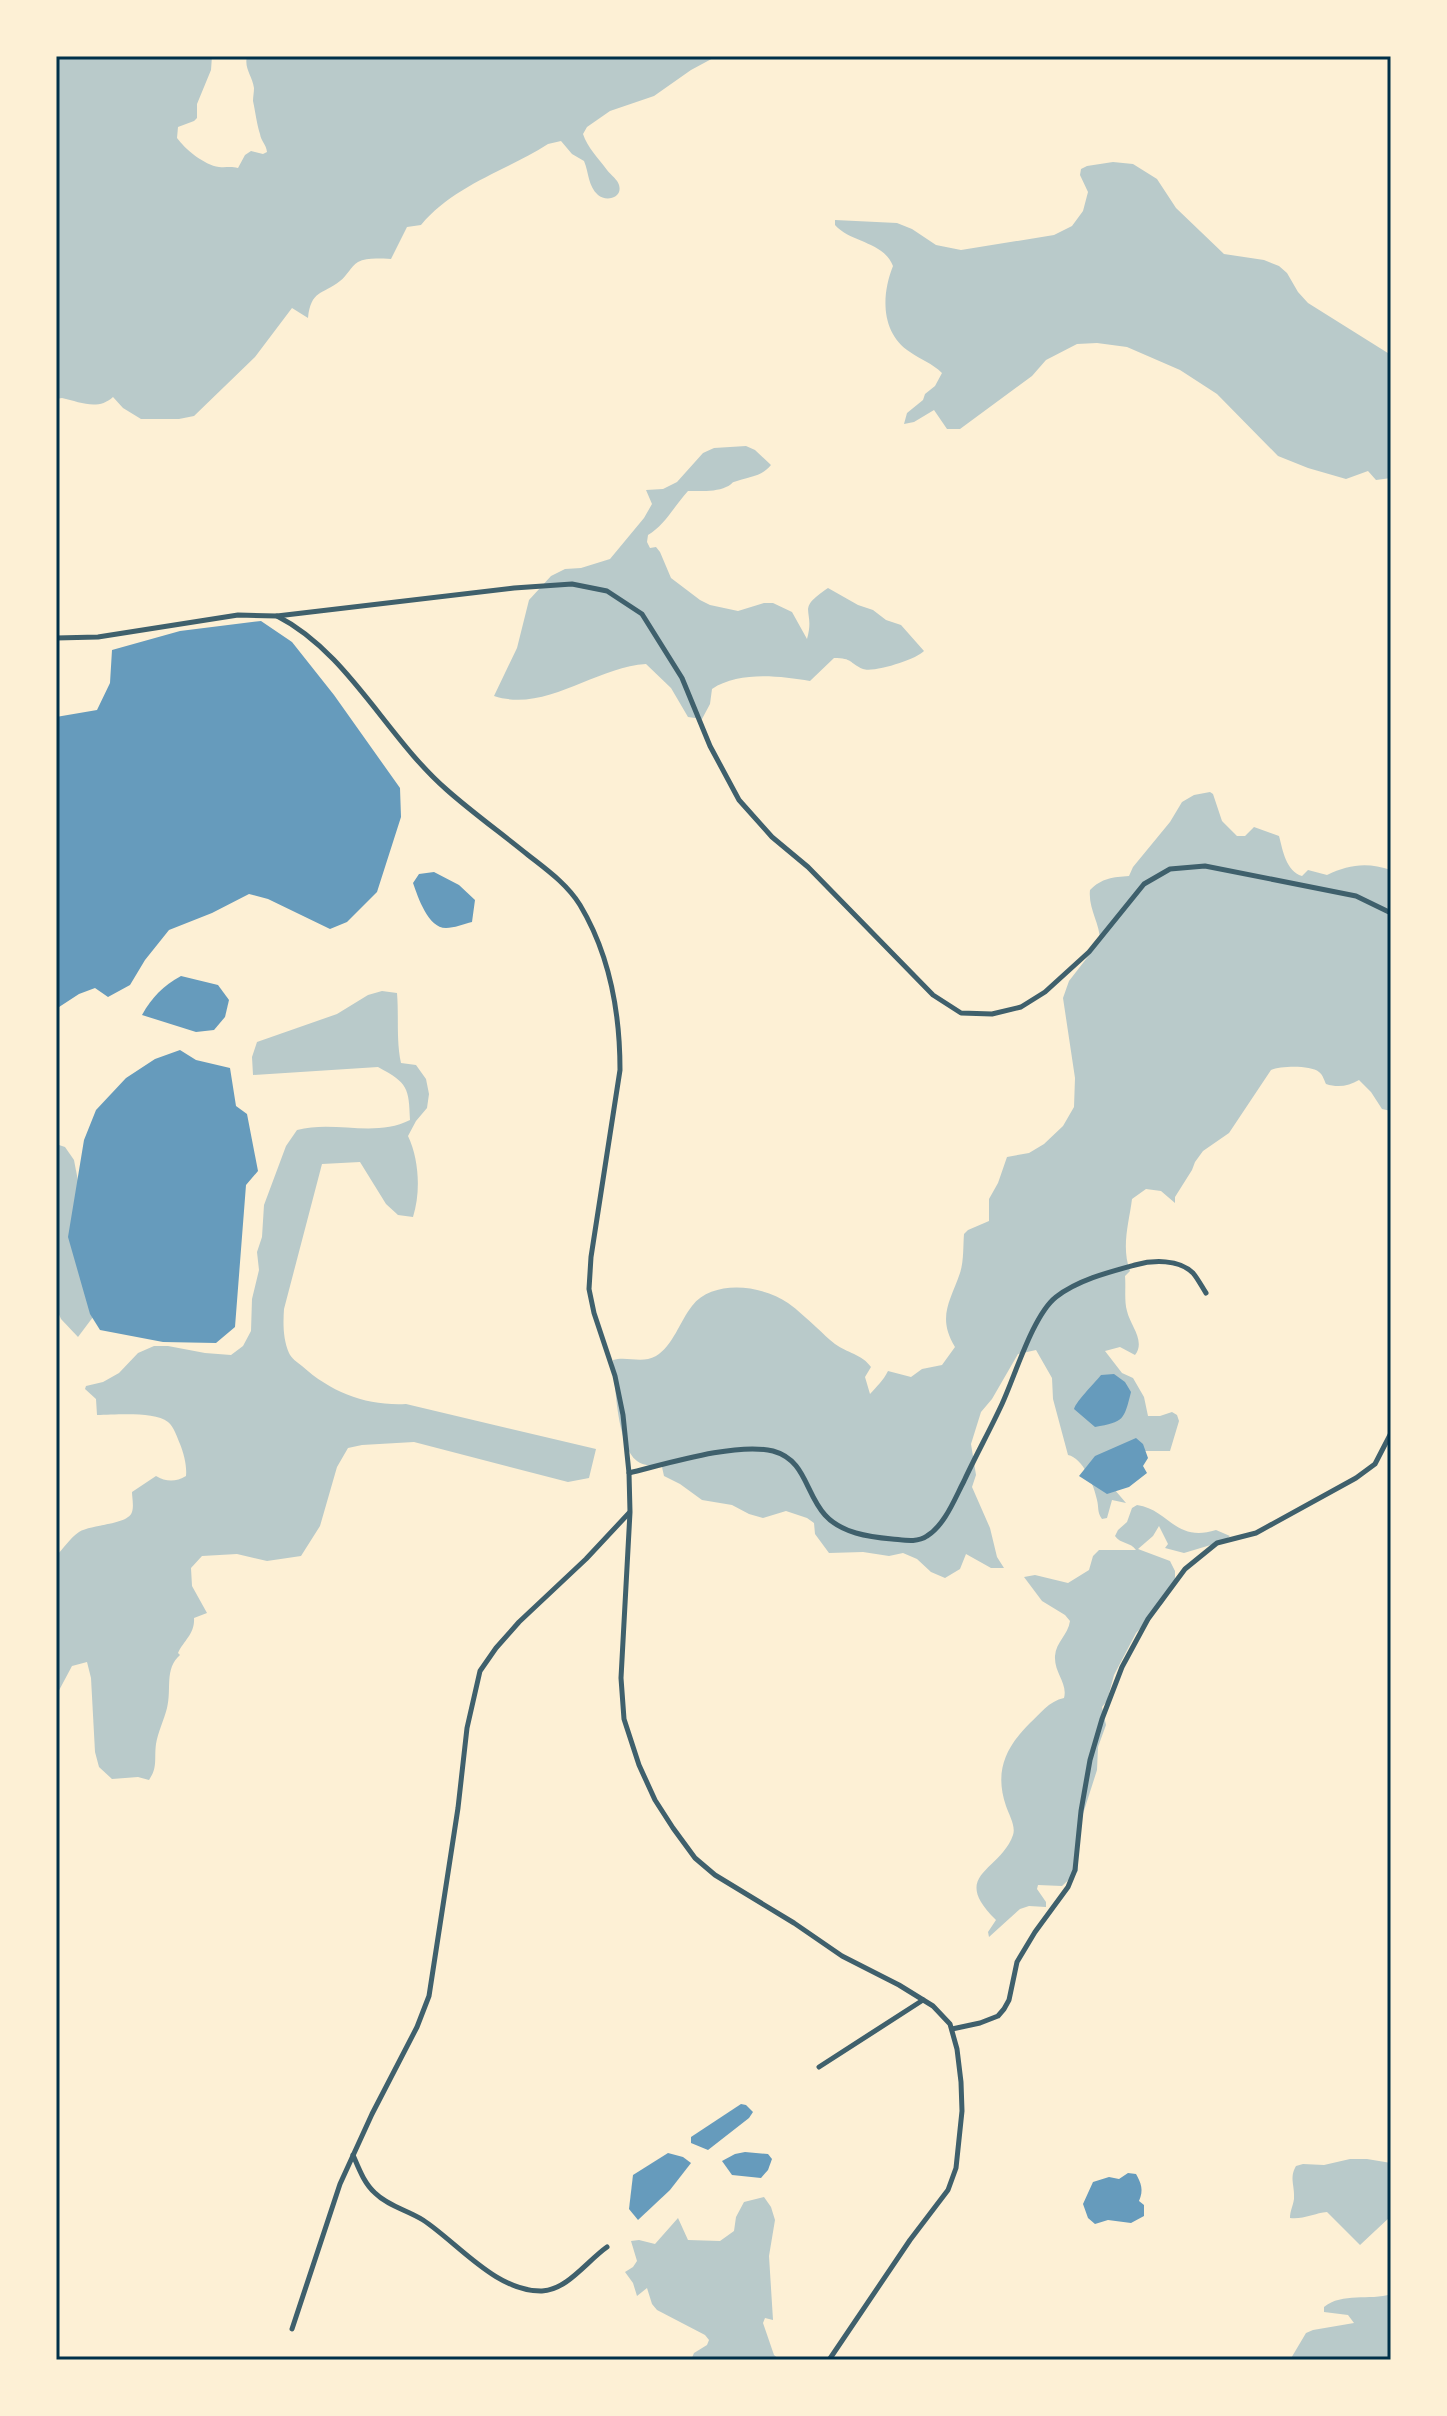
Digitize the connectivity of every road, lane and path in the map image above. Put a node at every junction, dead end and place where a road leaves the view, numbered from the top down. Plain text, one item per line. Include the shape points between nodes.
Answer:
1 (277, 616) junction
2 (56, 638) edge
3 (1391, 913) edge
4 (1206, 1293) dead end
5 (1391, 1433) edge
6 (629, 1473) junction
7 (630, 1512) junction
8 (923, 2000) junction
9 (952, 2029) junction
10 (819, 2067) dead end
11 (353, 2155) junction
12 (607, 2247) dead end
13 (292, 2329) dead end
14 (829, 2360) edge

1 - 2 street via 238,615 98,637
1 - 3 street via 514,588 572,584 607,591 642,614 682,678 739,800 933,995 961,1013 992,1014 1021,1007 1045,992 1089,952 1144,884 1170,869 1205,866 1236,872 1356,896
1 - 6 street via 313,638 446,789 565,884 590,922 616,1005 620,1070 589,1289 618,1389
4 - 6 street via 1193,1273 1169,1262 1109,1272 1055,1297 1040,1316 955,1498 939,1525 914,1541 841,1527 824,1514 799,1467 772,1451 700,1455
5 - 9 street via 1382,1456 1356,1478 1256,1533 1208,1548 1185,1569 1148,1619 1102,1719 1068,1887 1017,1962 1004,2009 980,2023
6 - 7 street
7 - 8 street via 621,1678 624,1719 655,1800 695,1858 715,1875 842,1956
7 - 11 street via 519,1622 480,1671 467,1728 429,1996
8 - 9 street
8 - 10 street
9 - 14 street via 962,2111 956,2168 948,2190
11 - 12 street via 381,2198 419,2217 511,2285 557,2288
11 - 13 street

